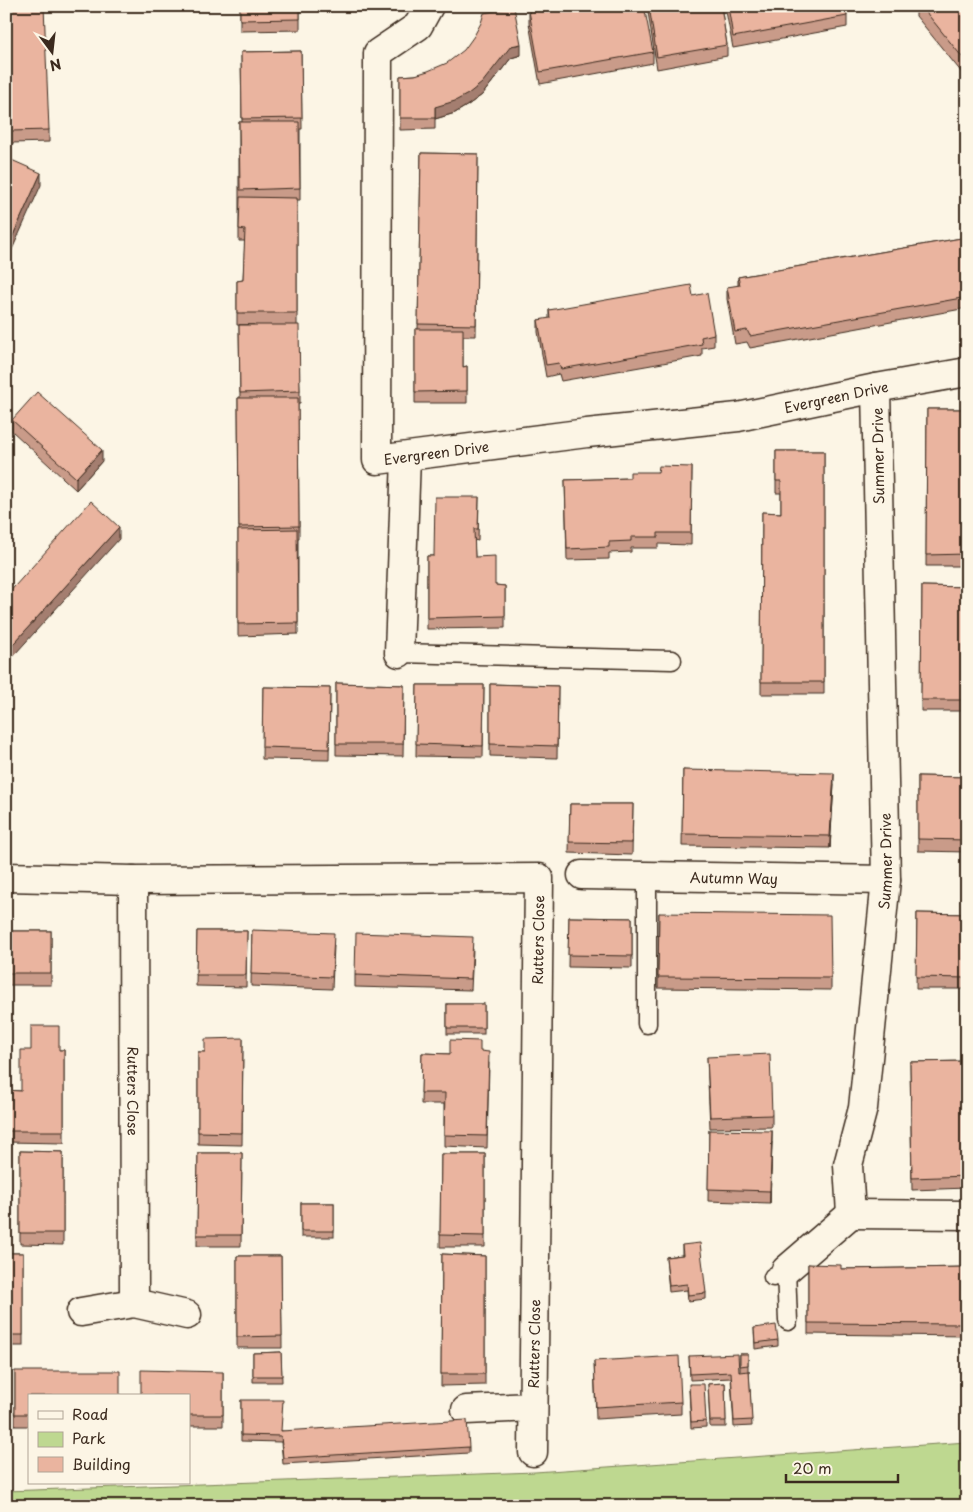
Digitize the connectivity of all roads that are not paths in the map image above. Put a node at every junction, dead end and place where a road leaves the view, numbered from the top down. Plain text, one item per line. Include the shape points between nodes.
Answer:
1 (429, 6) edge
2 (967, 372) edge
3 (876, 388) junction
4 (406, 457) junction
5 (399, 653) joint
6 (672, 660) dead end
7 (582, 875) dead end
8 (647, 876) junction
9 (6, 877) edge
10 (133, 880) junction
11 (886, 880) junction
12 (647, 1024) dead end
13 (851, 1214) junction
14 (967, 1215) edge
15 (780, 1274) joint
16 (134, 1303) junction
17 (81, 1312) dead end
18 (187, 1315) dead end
19 (788, 1321) dead end
20 (533, 1407) junction
21 (466, 1410) dead end
22 (533, 1452) dead end

1 - 4 street, Evergreen Drive via 418,26 378,53 377,460
2 - 3 street, Evergreen Drive
3 - 4 street, Evergreen Drive via 738,417
3 - 11 street, Summer Drive
4 - 5 street
5 - 6 lane
7 - 8 street, Autumn Way
8 - 11 street, Autumn Way
8 - 12 lane
9 - 10 street, Rutters Close
10 - 16 street, Rutters Close
10 - 20 street, Rutters Close via 539,878
11 - 13 street, Summer Drive via 863,1108 848,1165
13 - 14 street
13 - 15 street
15 - 19 lane
16 - 17 street
16 - 18 street
20 - 21 street
20 - 22 street

